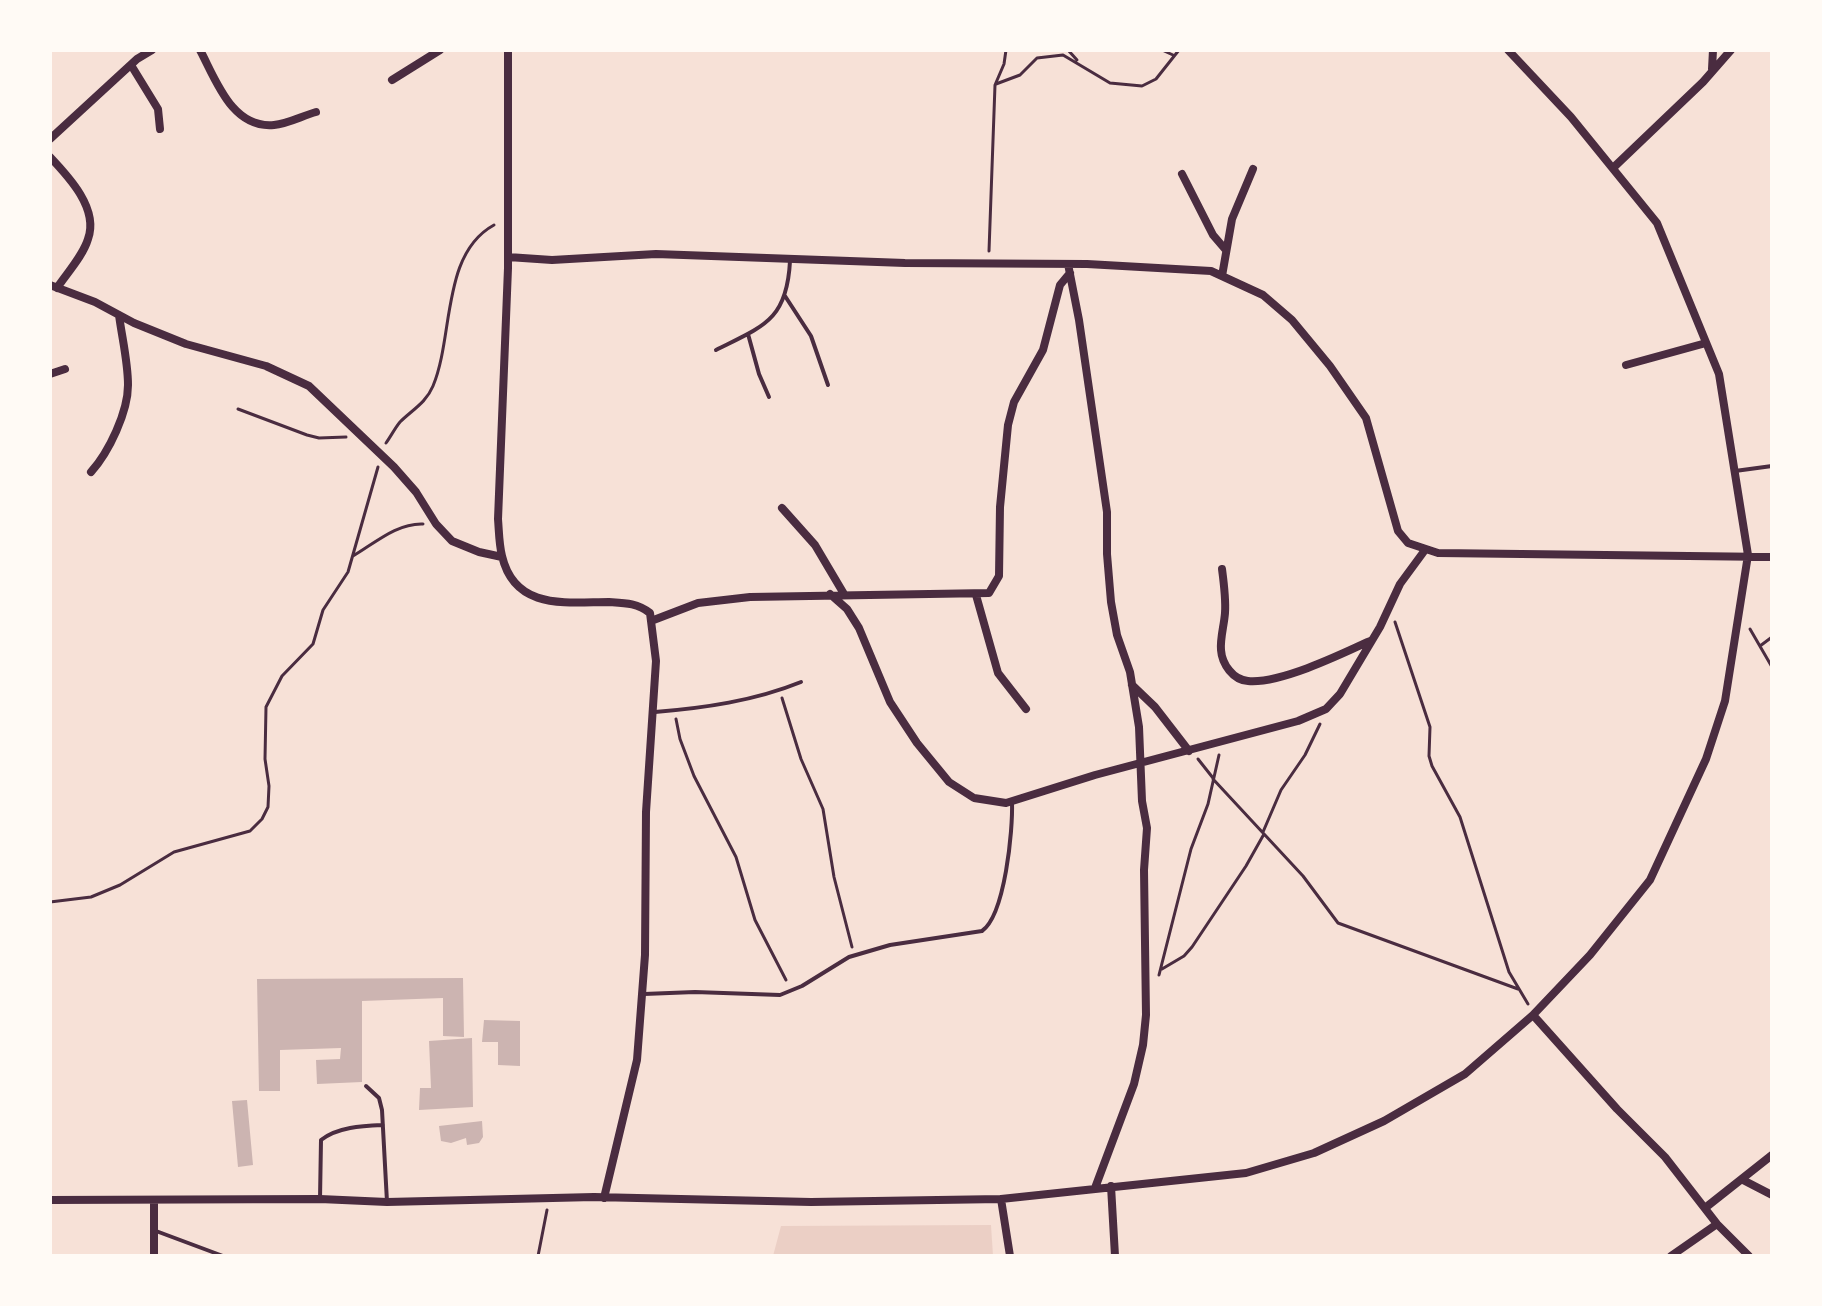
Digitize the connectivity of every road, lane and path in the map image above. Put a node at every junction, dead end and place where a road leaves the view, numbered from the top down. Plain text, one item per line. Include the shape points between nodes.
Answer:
1 (152, 50) edge
2 (200, 50) edge
3 (440, 50) edge
4 (508, 50) edge
5 (1006, 50) edge
6 (1068, 50) edge
7 (1162, 50) edge
8 (1179, 50) edge
9 (1508, 50) edge
10 (1713, 50) edge
11 (1731, 50) edge
12 (1174, 56) junction
13 (1079, 63) junction
14 (131, 65) junction
15 (1712, 71) junction
16 (392, 80) dead end
17 (996, 84) junction
18 (316, 112) dead end
19 (160, 129) dead end
20 (50, 139) edge
21 (50, 157) edge
22 (1613, 168) junction
23 (1253, 169) dead end
24 (1182, 174) dead end
25 (508, 218) junction
26 (1225, 249) junction
27 (508, 257) junction
28 (790, 259) junction
29 (988, 263) junction
30 (1069, 268) junction
31 (1222, 276) junction
32 (54, 286) edge
33 (785, 296) junction
34 (119, 315) junction
35 (748, 334) junction
36 (1706, 343) junction
37 (716, 350) dead end
38 (1626, 365) dead end
39 (65, 369) dead end
40 (50, 374) edge
41 (828, 385) dead end
42 (769, 397) dead end
43 (238, 409) dead end
44 (366, 438) junction
45 (381, 454) junction
46 (1772, 466) edge
47 (1735, 471) junction
48 (91, 472) dead end
49 (782, 508) dead end
50 (423, 524) dead end
51 (1425, 550) junction
52 (1748, 555) junction
53 (353, 556) junction
54 (502, 557) junction
55 (1772, 557) edge
56 (1222, 569) dead end
57 (830, 594) junction
58 (844, 594) junction
59 (976, 595) junction
60 (1389, 608) junction
61 (1740, 614) junction
62 (651, 621) junction
63 (1772, 637) edge
64 (1373, 640) junction
65 (1760, 646) junction
66 (1772, 667) edge
67 (801, 682) dead end
68 (1132, 685) junction
69 (780, 690) junction
70 (1026, 709) dead end
71 (1326, 709) junction
72 (674, 711) junction
73 (653, 713) junction
74 (1222, 742) junction
75 (1191, 750) junction
76 (1140, 764) junction
77 (1213, 779) junction
78 (1012, 801) junction
79 (1263, 833) junction
80 (50, 902) edge
81 (855, 955) junction
82 (1160, 970) junction
83 (1158, 981) dead end
84 (1518, 989) junction
85 (791, 991) junction
86 (642, 995) junction
87 (1534, 1013) junction
88 (366, 1086) dead end
89 (383, 1125) junction
90 (1772, 1155) edge
91 (1743, 1180) junction
92 (1111, 1186) junction
93 (1095, 1188) junction
94 (1772, 1195) edge
95 (549, 1198) junction
96 (604, 1198) junction
97 (320, 1199) junction
98 (1001, 1199) junction
99 (50, 1200) edge
100 (154, 1201) junction
101 (387, 1202) junction
102 (1705, 1208) junction
103 (1717, 1224) junction
104 (154, 1230) junction
105 (154, 1256) edge
106 (223, 1256) edge
107 (538, 1256) edge
108 (1010, 1256) edge
109 (1115, 1256) edge
110 (1671, 1256) edge
111 (1749, 1256) edge

1 - 14 street
2 - 18 street via 235,111 247,121 276,125
3 - 16 street
4 - 25 street
5 - 17 path
6 - 13 path
7 - 12 path
8 - 12 path
9 - 22 street
10 - 15 street
11 - 15 street
12 - 13 path via 1156,79 1142,86 1110,83
13 - 17 path via 1063,55 1045,55 1020,75
14 - 19 street via 158,109
14 - 20 street
15 - 22 street
17 - 29 path
21 - 32 street via 82,198 91,220 88,240
22 - 36 street via 1657,223
23 - 26 street
24 - 26 street
25 - 27 street
25 - 45 path via 470,245 457,272 434,383 428,396 399,423
26 - 31 street
27 - 28 street via 656,254
27 - 54 street via 498,519
28 - 29 street
28 - 33 lane
29 - 30 street
30 - 31 street via 1211,271
30 - 59 street via 1043,350 1014,402 1008,425 999,576 989,593
30 - 68 street via 1107,512 1111,602
31 - 51 street via 1263,295 1330,366 1366,418 1398,531 1408,543
32 - 34 street
33 - 35 lane via 771,318
33 - 41 lane via 811,336
34 - 44 street via 309,386
34 - 48 street via 126,401 107,451
35 - 37 lane
35 - 42 lane
36 - 38 street
36 - 47 street via 1719,374
39 - 40 street
43 - 44 path via 319,438
44 - 45 street
45 - 53 path
45 - 54 street via 452,541
46 - 47 lane
47 - 52 street
49 - 58 street via 815,545
50 - 53 path via 396,529
51 - 52 street
51 - 60 street
52 - 55 street
52 - 61 street
53 - 80 path via 323,610 313,644 282,676 266,707 269,786 262,819 250,831 174,852 91,897
54 - 62 street via 511,577 533,597 556,603 630,603 650,613
56 - 64 street via 1221,653 1227,669 1238,678 1248,681 1323,664
57 - 58 street
57 - 62 street via 698,603
57 - 78 street via 859,628 890,702 949,782 974,798
58 - 59 street
59 - 70 street via 998,673
60 - 64 street
60 - 84 path via 1430,727 1432,766 1460,817
61 - 65 path
61 - 87 street via 1725,701 1706,759 1650,880 1590,955
62 - 73 street via 656,661
63 - 65 path
64 - 71 street
65 - 66 path
67 - 69 lane
68 - 75 street
68 - 76 street
69 - 72 lane
69 - 81 path via 823,809
71 - 74 street
71 - 79 path
72 - 73 lane
72 - 85 path via 694,776 736,857 755,920
73 - 86 street
74 - 75 street
74 - 77 path
75 - 76 street
75 - 77 path
76 - 78 street
76 - 93 street via 1147,828 1146,1015 1134,1084
77 - 79 path
77 - 82 path
78 - 81 lane via 1010,855 987,929
79 - 82 path via 1192,947
79 - 84 path via 1338,923
81 - 85 lane
82 - 83 path
84 - 87 path
85 - 86 lane
86 - 96 street via 637,1060
87 - 92 street via 1465,1074 1384,1121 1314,1153 1246,1173
87 - 102 street
88 - 89 lane via 379,1098
89 - 97 lane via 338,1131 321,1140
89 - 101 lane
90 - 91 street
91 - 94 street
91 - 102 street
92 - 93 street
92 - 109 street
93 - 98 street
95 - 96 street
95 - 101 street
95 - 107 path
96 - 98 street
97 - 100 street
97 - 101 street
98 - 108 street
99 - 100 street
100 - 104 street
102 - 103 street
103 - 110 street
103 - 111 street
104 - 105 street
104 - 106 lane

